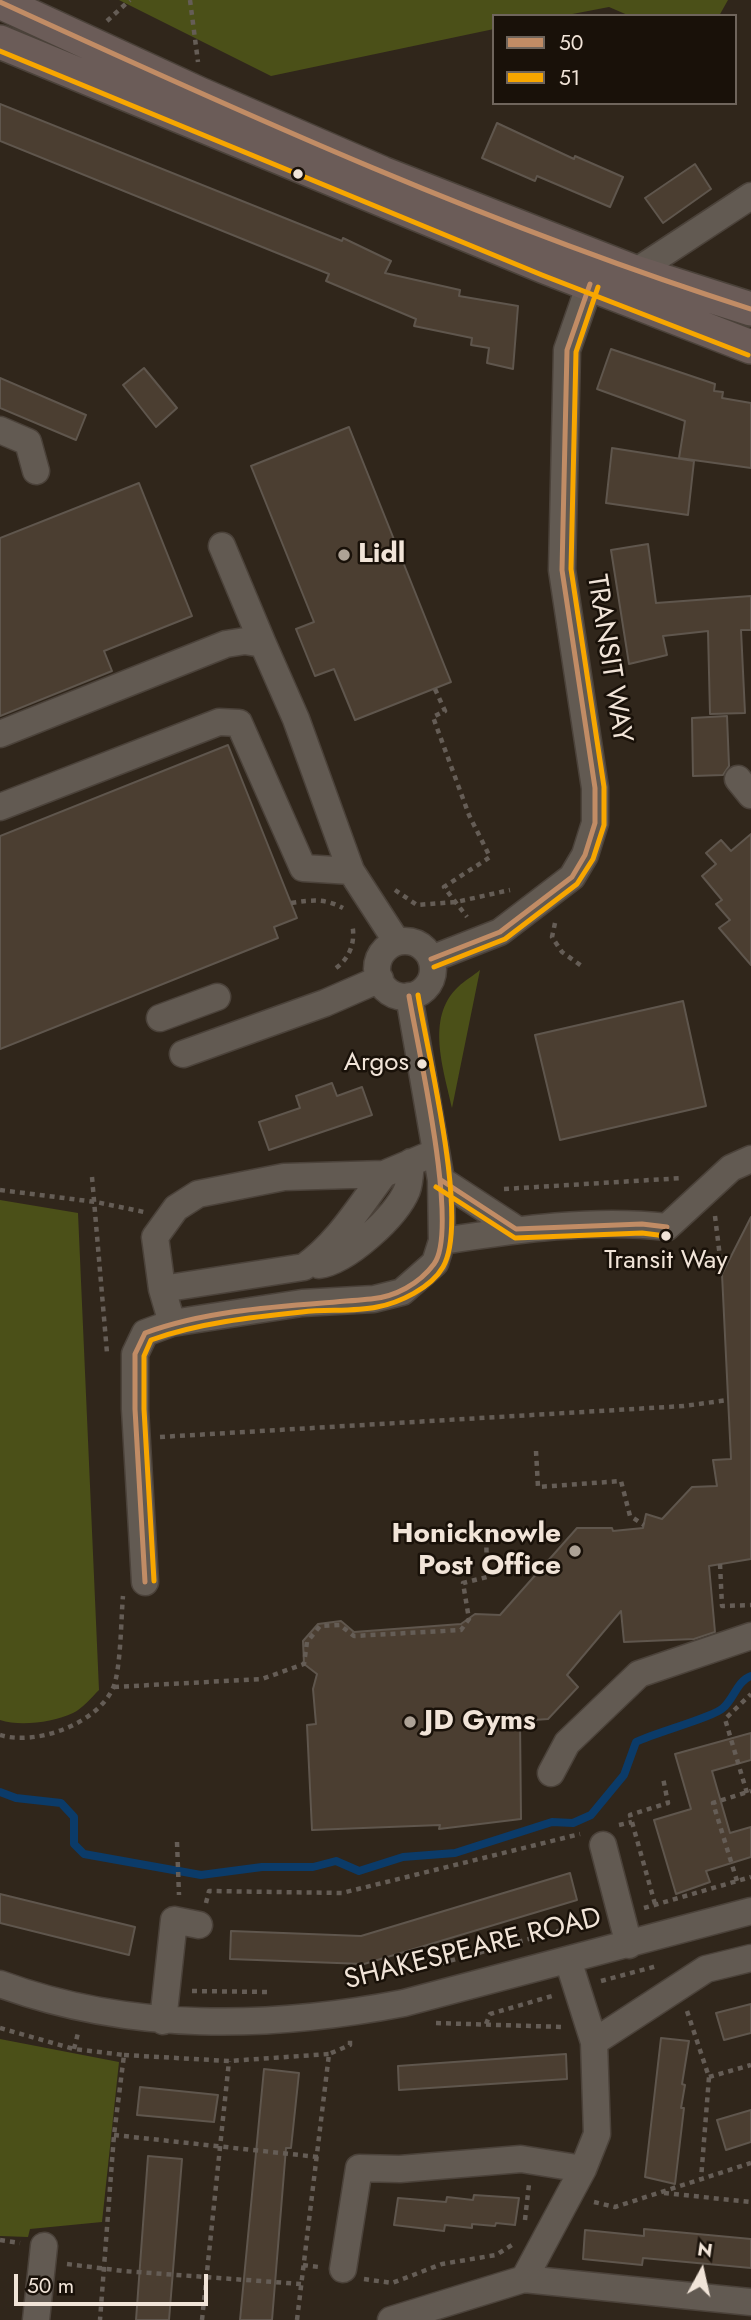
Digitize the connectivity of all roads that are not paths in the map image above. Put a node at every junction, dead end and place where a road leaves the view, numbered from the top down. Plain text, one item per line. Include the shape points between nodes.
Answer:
1 (0, 2) edge
2 (0, 42) edge
3 (751, 196) edge
4 (635, 272) junction
5 (590, 284) junction
6 (751, 309) edge
7 (751, 347) edge
8 (0, 430) edge
9 (36, 471) dead end
10 (222, 546) dead end
11 (268, 655) junction
12 (0, 734) edge
13 (0, 807) edge
14 (355, 876) junction
15 (397, 942) junction
16 (431, 959) junction
17 (380, 979) junction
18 (409, 996) junction
19 (217, 997) dead end
20 (160, 1018) dead end
21 (183, 1054) dead end
22 (423, 1158) junction
23 (751, 1159) edge
24 (384, 1174) junction
25 (441, 1180) junction
26 (516, 1229) junction
27 (442, 1241) junction
28 (304, 1267) junction
29 (162, 1289) junction
30 (172, 1323) junction
31 (145, 1583) dead end
32 (751, 1636) edge
33 (551, 1773) dead end
34 (598, 1836) road end
35 (751, 1910) edge
36 (199, 1925) dead end
37 (629, 1945) junction
38 (751, 1958) edge
39 (568, 1960) junction
40 (0, 1984) edge
41 (163, 2021) junction
42 (594, 2042) junction
43 (583, 2169) junction
44 (37, 2250) road end
45 (343, 2269) road end
46 (524, 2279) junction
47 (751, 2302) edge
48 (36, 2320) edge
49 (391, 2320) edge

1 - 4 main road via 382,173
2 - 5 main road
3 - 4 street
4 - 5 street
4 - 6 main road
5 - 7 main road
5 - 16 street, TRANSIT WAY via 567,350 562,570 591,756 595,823 572,877 485,941
8 - 9 street via 28,442
10 - 11 street
11 - 12 street via 246,641 226,644
11 - 14 street
13 - 14 street via 219,722 239,723 303,868
14 - 15 street
15 - 16 street via 421,946
15 - 17 street via 379,961
16 - 18 street via 429,983
17 - 18 street via 391,992
17 - 21 street
18 - 22 street
19 - 20 street
22 - 24 street
22 - 25 street
22 - 28 street via 390,1216 333,1263
23 - 26 street via 731,1168 667,1227
24 - 28 street via 323,1254
24 - 29 street via 285,1177 198,1194 176,1208 155,1237
25 - 26 street
25 - 27 street
26 - 27 street
27 - 30 street via 435,1263 402,1293
28 - 29 street
29 - 30 street
30 - 31 street via 145,1333 135,1354
32 - 33 street via 639,1674 567,1743
34 - 37 street
35 - 37 street, SHAKESPEARE ROAD
36 - 41 street via 174,1920
37 - 39 street, SHAKESPEARE ROAD
38 - 42 street via 706,1969
39 - 41 street, SHAKESPEARE ROAD via 350,2014 235,2024
39 - 42 street
40 - 41 street, SHAKESPEARE ROAD via 52,2001
42 - 43 street via 597,2134
43 - 45 street via 532,2161 359,2168
43 - 46 street
44 - 48 street
46 - 47 street
46 - 49 street

